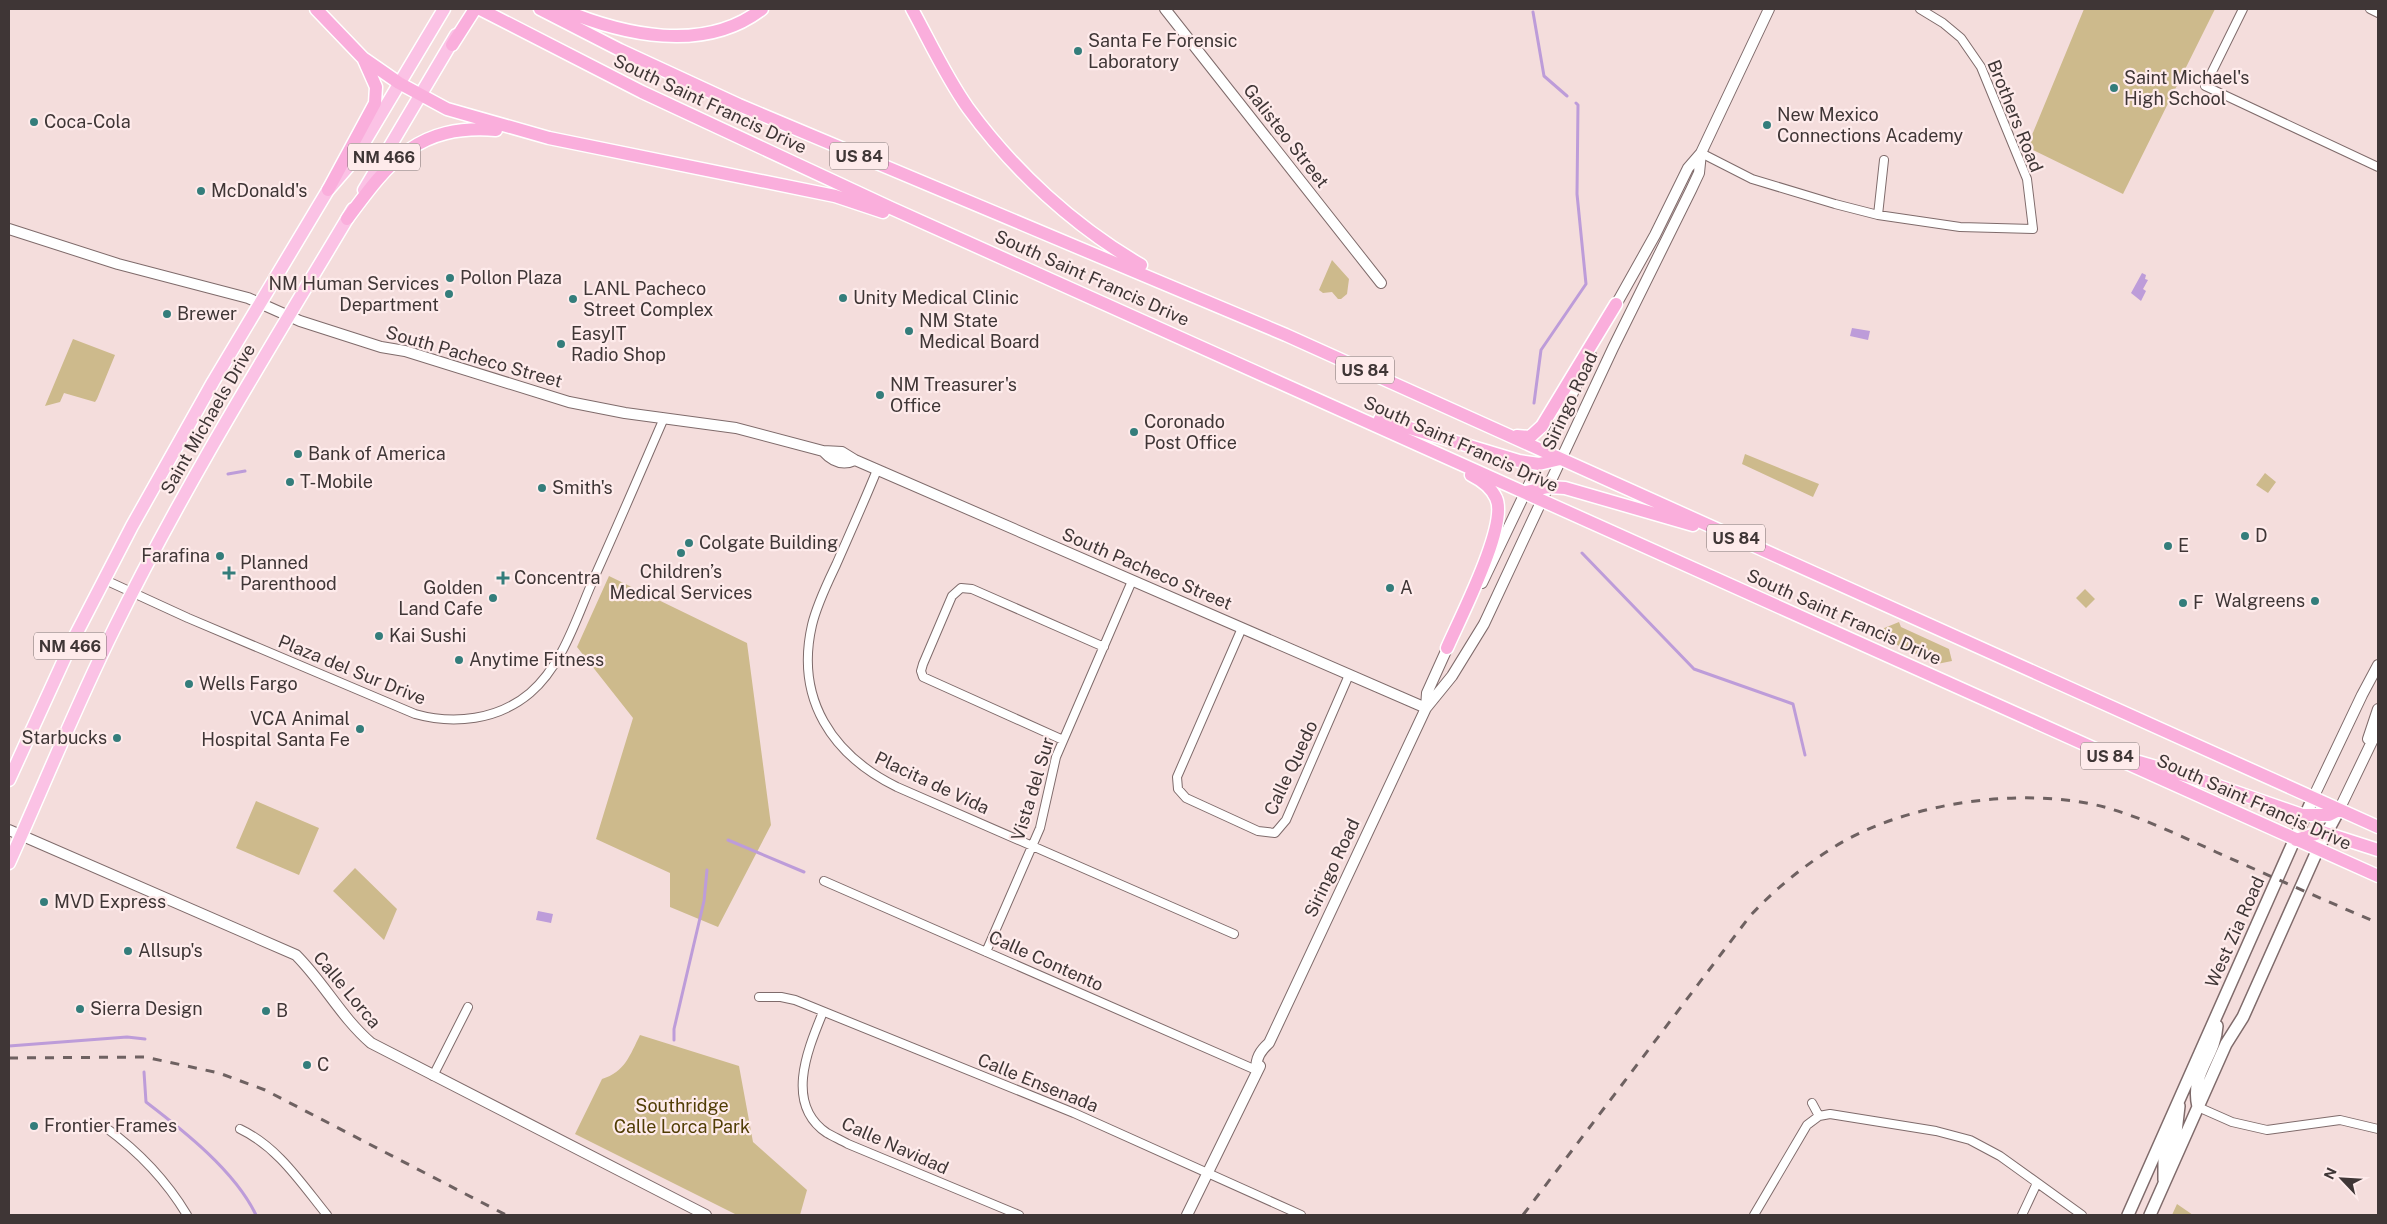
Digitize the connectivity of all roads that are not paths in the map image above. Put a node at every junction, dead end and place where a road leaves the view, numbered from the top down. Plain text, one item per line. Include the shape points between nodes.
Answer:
1 (316, 9) edge
2 (444, 9) edge
3 (470, 9) edge
4 (476, 9) edge
5 (480, 9) edge
6 (540, 9) edge
7 (561, 9) edge
8 (762, 9) edge
9 (912, 9) edge
10 (1165, 9) edge
11 (1769, 9) edge
12 (1920, 9) edge
13 (2243, 9) edge
14 (2370, 9) edge
15 (2378, 13) edge
16 (452, 45) junction
17 (363, 58) junction
18 (399, 83) junction
19 (421, 96) junction
20 (549, 138) junction
21 (1702, 153) junction
22 (1884, 160) dead end
23 (2378, 167) edge
24 (328, 190) junction
25 (1878, 215) junction
26 (347, 219) junction
27 (9, 229) edge
28 (958, 238) junction
29 (1381, 282) dead end
30 (1184, 291) junction
31 (260, 303) junction
32 (1616, 304) junction
33 (288, 317) junction
34 (1318, 399) junction
35 (664, 418) junction
36 (1506, 434) junction
37 (1401, 436) junction
38 (1545, 451) junction
39 (1560, 459) junction
40 (1539, 464) junction
41 (877, 470) junction
42 (1548, 486) junction
43 (1526, 492) junction
44 (1542, 500) junction
45 (1734, 537) junction
46 (104, 579) junction
47 (1132, 581) junction
48 (132, 594) junction
49 (1242, 628) junction
50 (1104, 647) junction
51 (1447, 648) junction
52 (2378, 665) edge
53 (1349, 675) junction
54 (1426, 708) junction
55 (2378, 710) edge
56 (2378, 729) edge
57 (1063, 740) junction
58 (2093, 748) junction
59 (2358, 773) junction
60 (9, 780) edge
61 (2313, 798) junction
62 (2339, 810) junction
63 (2306, 816) junction
64 (2378, 828) edge
65 (9, 830) edge
66 (2328, 833) junction
67 (21, 836) junction
68 (2296, 840) junction
69 (1032, 846) junction
70 (2318, 849) junction
71 (2378, 850) edge
72 (9, 863) edge
73 (2378, 876) edge
74 (824, 881) dead end
75 (1234, 934) dead end
76 (986, 952) junction
77 (759, 997) dead end
78 (468, 1007) dead end
79 (824, 1012) junction
80 (2216, 1016) junction
81 (1256, 1070) junction
82 (433, 1076) junction
83 (2180, 1099) junction
84 (1812, 1103) dead end
85 (2198, 1107) junction
86 (1819, 1116) junction
87 (105, 1127) dead end
88 (240, 1129) dead end
89 (2378, 1129) edge
90 (1207, 1173) junction
91 (2164, 1182) junction
92 (2038, 1183) junction
93 (187, 1215) edge
94 (327, 1215) edge
95 (706, 1215) edge
96 (1019, 1215) edge
97 (1187, 1215) edge
98 (1301, 1215) edge
99 (1754, 1215) edge
100 (2022, 1215) edge
101 (2082, 1215) edge
102 (2128, 1215) edge
103 (2150, 1215) edge

1 - 17 highway
2 - 18 main road, Saint Michaels Drive / NM 466
3 - 16 main road, Saint Michaels Drive / NM 466
4 - 16 highway
5 - 28 highway, South Saint Francis Drive / US 84 via 704,122
6 - 30 highway, South Saint Francis Drive / US 84 via 645,62 782,124
7 - 8 highway via 604,25 665,36 687,36 737,24
9 - 30 highway via 967,107 1028,178 1101,239
10 - 29 street, Galisteo Street
11 - 21 street, Siringo Road
12 - 25 street, Brothers Road via 1961,38 1981,67 2026,180 2033,229 1960,227
13 - 23 street via 2205,86
14 - 15 street
16 - 19 main road, Saint Michaels Drive / NM 466
17 - 18 highway
17 - 24 highway via 376,86 375,103
18 - 19 highway
18 - 24 main road, Saint Michaels Drive / NM 466 via 352,160
19 - 20 highway via 459,114
19 - 26 main road, Saint Michaels Drive / NM 466
20 - 26 highway via 480,129 437,135 410,148 392,162
20 - 28 highway via 835,196
21 - 25 street via 1752,178
21 - 32 street, Siringo Road via 1688,168
21 - 39 street, Siringo Road via 1699,172 1691,190
22 - 25 street
24 - 31 main road, Saint Michaels Drive / NM 466
26 - 33 main road, Saint Michaels Drive / NM 466
27 - 31 street, South Pacheco Street via 118,264
28 - 34 highway, South Saint Francis Drive / US 84
30 - 36 highway, South Saint Francis Drive / US 84
31 - 33 street, South Pacheco Street
31 - 46 main road, Saint Michaels Drive / NM 466 via 174,450
32 - 36 highway via 1542,426 1530,437
32 - 38 street, Siringo Road
33 - 35 street, South Pacheco Street via 569,402
33 - 48 main road, Saint Michaels Drive / NM 466 via 199,469
34 - 37 highway, South Saint Francis Drive / US 84
34 - 40 highway via 1443,440
35 - 41 street, South Pacheco Street via 773,436 823,451 838,462 848,464 855,460
35 - 48 street, Plaza del Sur Drive via 570,634 552,666 530,693 498,711 457,720 415,714
36 - 38 highway, South Saint Francis Drive / US 84
37 - 43 highway, South Saint Francis Drive / US 84
37 - 51 highway via 1480,480 1496,498 1499,516 1489,551
38 - 39 highway, South Saint Francis Drive / US 84
38 - 40 street, Siringo Road
39 - 40 highway
39 - 42 street, Siringo Road
39 - 45 highway, South Saint Francis Drive / US 84
40 - 43 street, Siringo Road
41 - 47 street, South Pacheco Street
41 - 69 street, Placita de Vida via 812,624 808,662 816,704 836,742 869,772
42 - 43 highway
42 - 44 street, Siringo Road
42 - 45 highway via 1565,488
43 - 44 highway, South Saint Francis Drive / US 84
43 - 51 street, Siringo Road
44 - 54 street, Siringo Road via 1480,632 1452,676
44 - 58 highway, South Saint Francis Drive / US 84
45 - 61 highway, South Saint Francis Drive / US 84
46 - 48 street, Plaza del Sur Drive
46 - 60 main road, Saint Michaels Drive / NM 466
47 - 49 street, South Pacheco Street
47 - 50 street, Vista del Sur
48 - 67 main road, Saint Michaels Drive / NM 466 via 82,696
49 - 53 street, South Pacheco Street
49 - 53 street, Calle Quedo via 1177,777 1178,789 1186,798 1258,831 1275,833 1286,820
50 - 57 street, Vista del Sur
50 - 57 street via 968,588 954,593 944,613 923,664 923,677
51 - 54 street, Siringo Road via 1426,693
52 - 61 street, West Zia Road
53 - 54 street, South Pacheco Street
54 - 81 street, Siringo Road via 1269,1043 1256,1060
55 - 59 street
56 - 59 street
57 - 69 street, Vista del Sur via 1053,764 1043,819
58 - 63 highway
58 - 68 highway, South Saint Francis Drive / US 84
59 - 62 street
61 - 62 highway, South Saint Francis Drive / US 84
61 - 63 main road, West Zia Road
62 - 63 highway via 2329,815
62 - 64 highway, South Saint Francis Drive / US 84
62 - 66 main road
63 - 68 main road, West Zia Road
65 - 67 street, Calle Lorca
66 - 68 highway via 2317,832
66 - 70 main road
66 - 71 highway
67 - 72 main road, Saint Michaels Drive / NM 466
67 - 82 street, Calle Lorca via 296,955 356,1030 378,1047
68 - 70 highway, South Saint Francis Drive / US 84
68 - 80 main road, West Zia Road
69 - 75 street, Placita de Vida
69 - 76 street, Vista del Sur
70 - 73 highway, South Saint Francis Drive / US 84
70 - 85 main road via 2243,1017 2226,1044
74 - 76 street, Calle Contento
76 - 81 street, Calle Contento
77 - 79 street, Calle Ensenada via 788,998
78 - 82 street
79 - 90 street, Calle Ensenada via 1074,1113
79 - 96 street, Calle Navidad via 808,1049 802,1078 803,1096 814,1121 848,1144
80 - 83 main road, West Zia Road
80 - 85 main road via 2216,1036 2195,1088
81 - 90 street, Siringo Road
82 - 95 street, Calle Lorca
83 - 91 main road via 2176,1132 2164,1161
83 - 102 main road, West Zia Road
84 - 86 street
85 - 89 street via 2232,1122 2267,1130 2340,1120
85 - 91 main road
86 - 92 street via 1836,1114 1959,1137 1990,1150
86 - 99 street via 1804,1130
87 - 93 street via 148,1163
88 - 94 street via 258,1138 275,1153
90 - 97 street, Siringo Road
90 - 98 street, Calle Ensenada
91 - 103 main road
92 - 100 street
92 - 101 street

